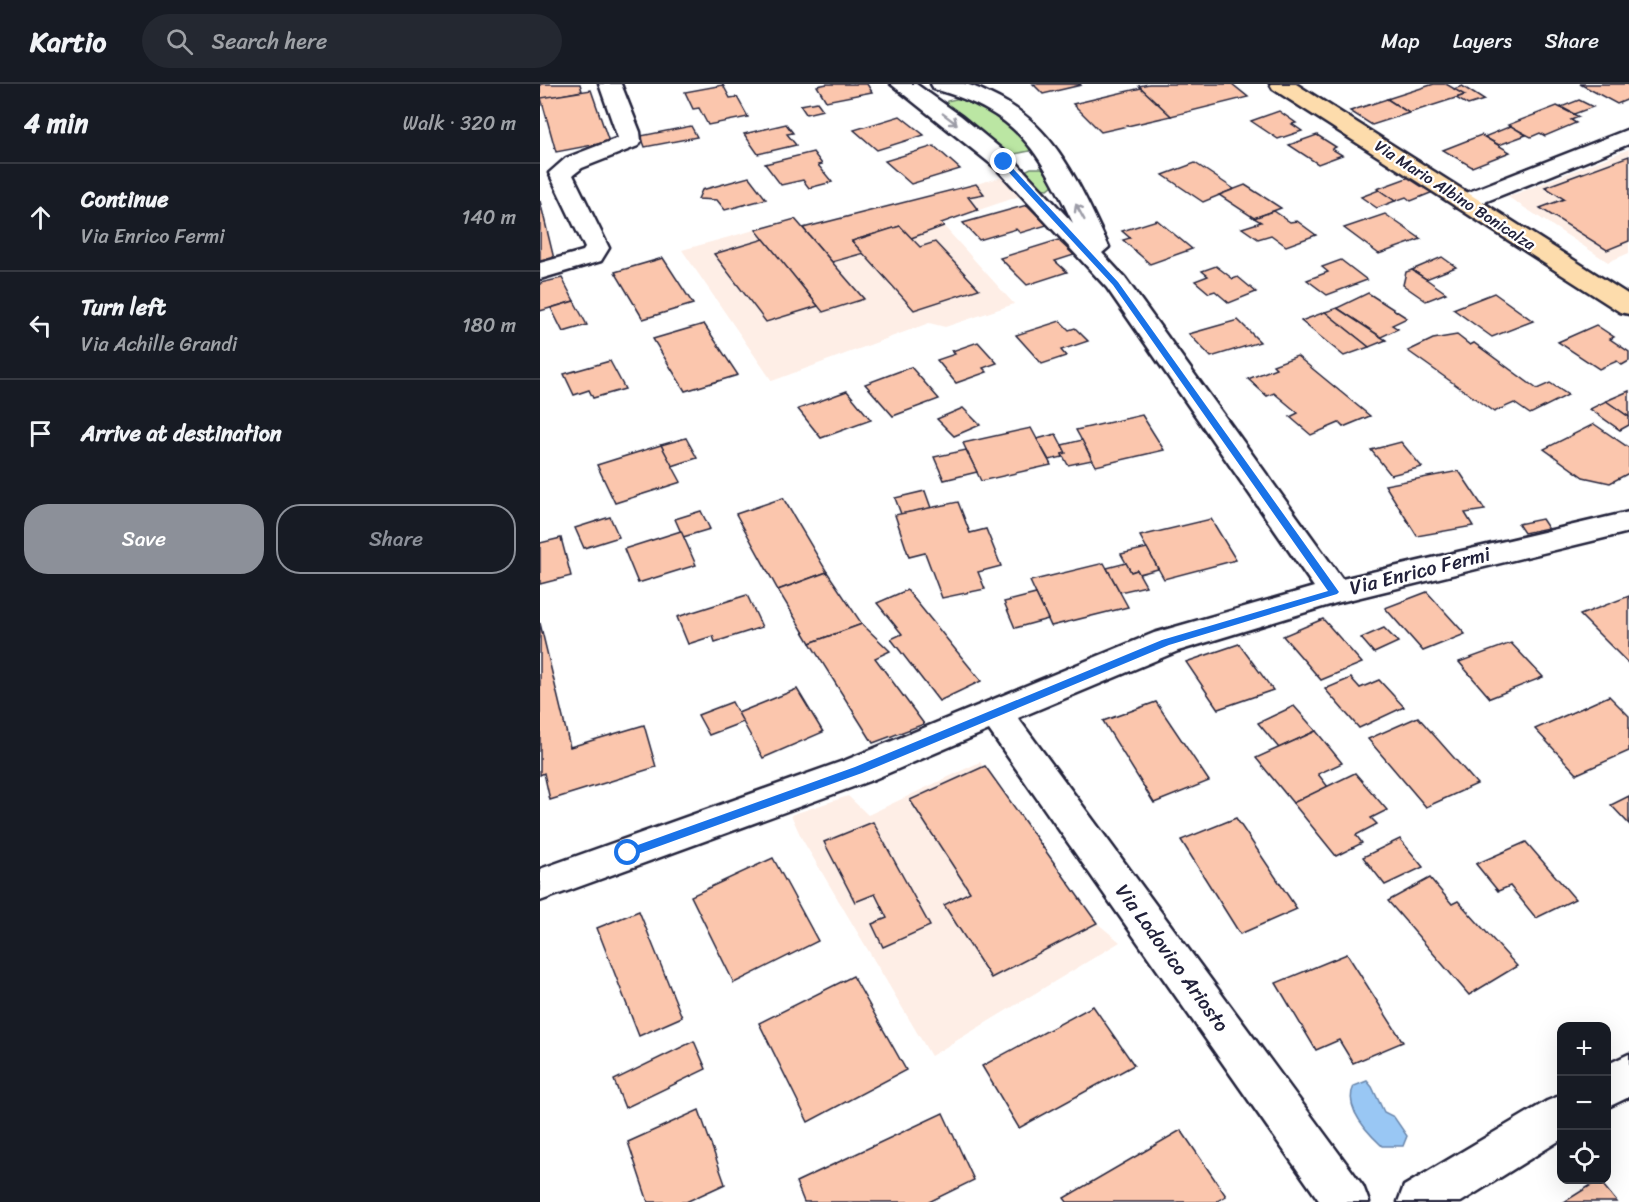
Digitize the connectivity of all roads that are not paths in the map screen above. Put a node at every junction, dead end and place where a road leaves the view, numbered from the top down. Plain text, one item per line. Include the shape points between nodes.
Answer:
1 (610, 84) edge
2 (902, 84) edge
3 (1281, 84) edge
4 (949, 86) edge
5 (922, 99) junction
6 (1629, 136) edge
7 (1050, 157) junction
8 (1004, 162) junction
9 (1464, 202) junction
10 (540, 271) edge
11 (1116, 283) junction
12 (1629, 306) edge
13 (1629, 522) edge
14 (1334, 592) junction
15 (996, 714) junction
16 (540, 885) edge
17 (1629, 1074) edge
18 (1611, 1085) edge
19 (1557, 1119) edge
20 (1347, 1202) edge
21 (1420, 1202) edge

1 - 10 street via 630,141 574,163 561,173 597,248 592,256
2 - 5 street
3 - 9 main road, Via Mario Albino Bonicalza
4 - 5 street
4 - 7 street via 977,96 1024,125
5 -> 8 street
6 - 9 street
7 - 8 street
11 -> 7 street
8 - 11 street
9 - 12 main road, Via Mario Albino Bonicalza
11 - 14 street
13 - 14 street, Via Enrico Fermi
14 - 15 street, Via Enrico Fermi via 1166,642
15 - 16 street, Via Enrico Fermi via 859,770
15 - 20 street, Via Lodovico Ariosto
17 - 18 street
19 - 21 street

